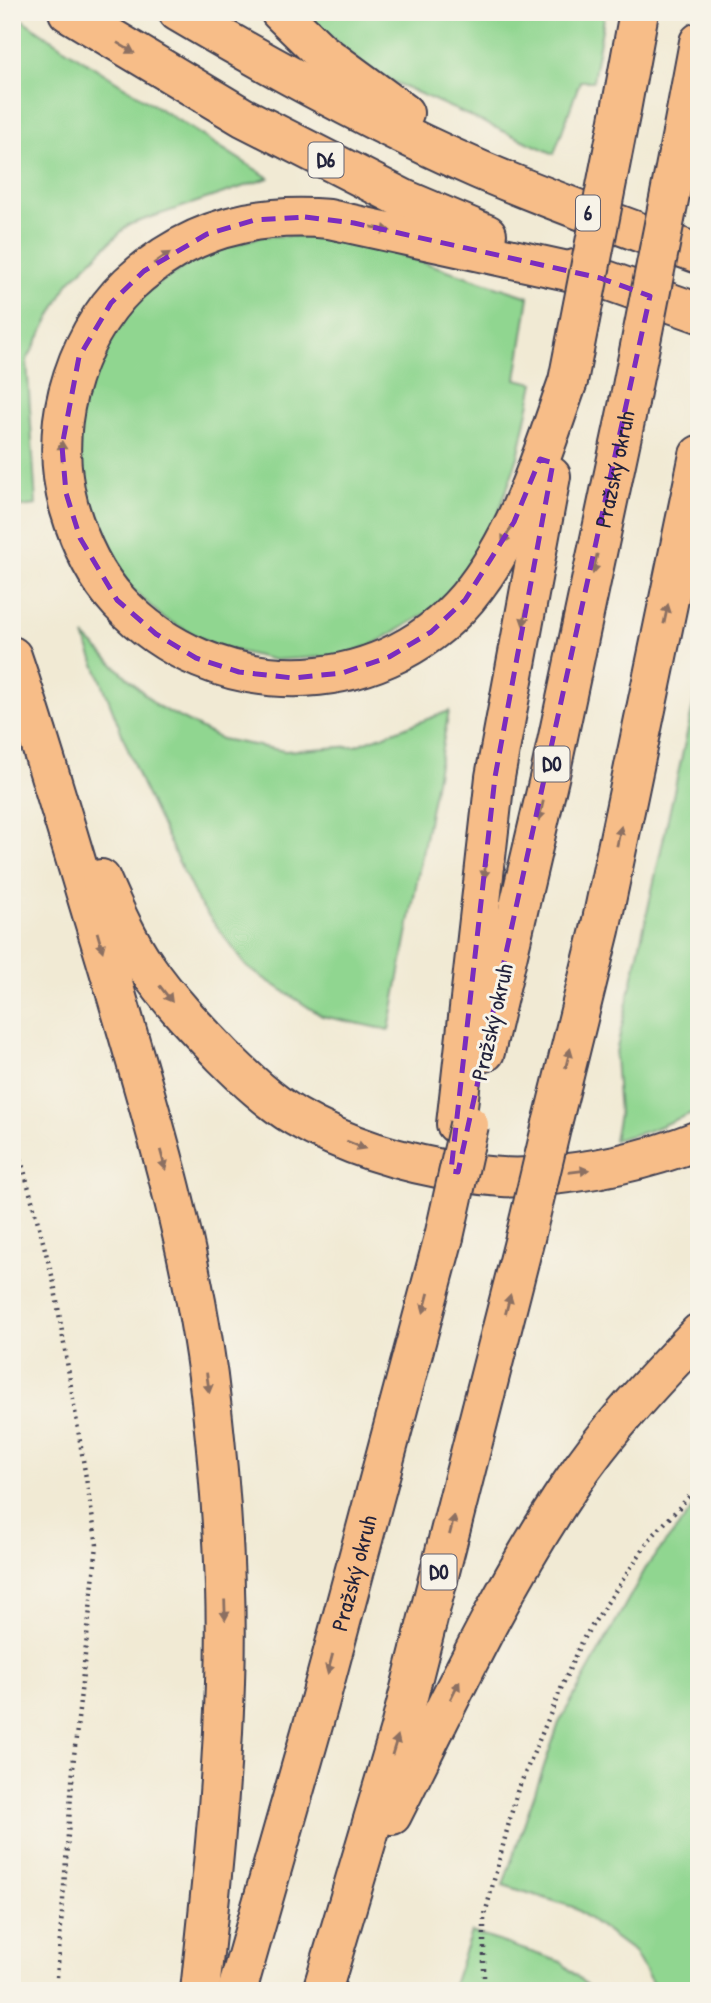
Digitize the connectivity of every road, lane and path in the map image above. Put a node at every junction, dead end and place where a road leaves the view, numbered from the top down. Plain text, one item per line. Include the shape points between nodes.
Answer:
1 (68, 12) edge
2 (178, 12) edge
3 (280, 12) edge
4 (638, 15) edge
5 (699, 42) edge
6 (479, 169) junction
7 (699, 254) edge
8 (600, 278) junction
9 (699, 313) edge
10 (568, 381) junction
11 (699, 455) edge
12 (12, 656) edge
13 (39, 736) junction
14 (463, 1124) junction
15 (12, 1125) edge
16 (699, 1140) edge
17 (699, 1333) edge
18 (699, 1486) edge
19 (347, 1904) junction
20 (57, 1991) edge
21 (200, 1991) edge
22 (237, 1991) edge
23 (322, 1991) edge
24 (484, 1991) edge

1 -> 8 highway, D6 via 243,117 404,199
2 - 6 highway via 319,91
3 - 6 highway via 321,52
4 - 10 highway, bridge
5 -> 14 highway, Pražský okruh / D0, bridge via 551,770
6 - 7 highway, 6
8 - 9 highway
10 -> 8 highway via 514,522 481,581 449,617 409,646 342,673 293,678 239,672 196,658 156,634 117,600 92,564 66,493 62,423 88,338 111,303 144,271 207,234 255,220 328,219
10 -> 14 highway via 495,777
19 -> 11 highway, D0, bridge via 398,1731 600,930
12 - 13 highway
13 -> 16 highway via 112,904 145,966 183,1015 227,1060 294,1116 388,1158 491,1176 527,1178 619,1165
13 -> 21 highway via 169,1180 212,1408 225,1682
14 -> 22 highway, Pražský okruh / D0, bridge via 444,1237 320,1704
15 - 20 path via 54,1283 97,1545 74,1756
19 -> 17 highway via 495,1611 550,1517 627,1412
18 - 24 path via 650,1539 581,1642 517,1792 484,1918
19 - 23 highway, D0

